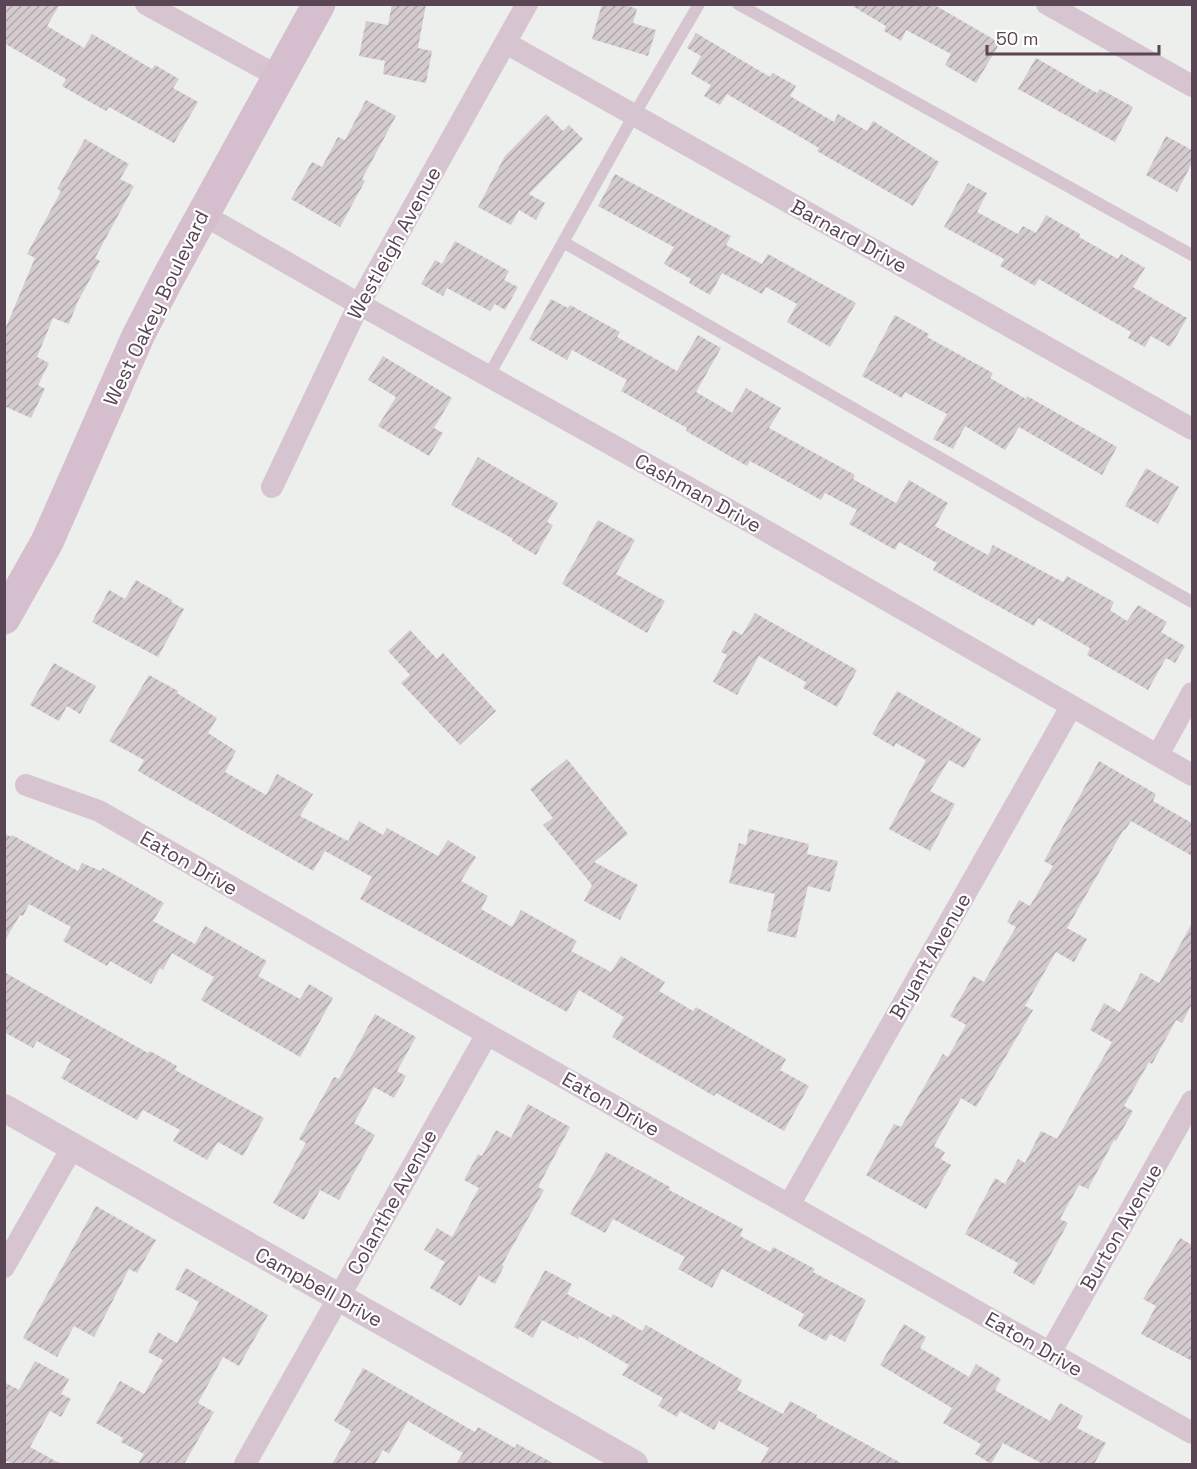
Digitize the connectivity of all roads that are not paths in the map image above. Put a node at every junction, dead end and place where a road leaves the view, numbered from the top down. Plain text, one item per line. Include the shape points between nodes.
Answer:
1 (146, 4) edge
2 (319, 4) edge
3 (527, 4) edge
4 (699, 4) edge
5 (738, 4) edge
6 (1047, 4) edge
7 (506, 43) junction
8 (279, 77) junction
9 (1192, 86) edge
10 (634, 115) junction
11 (202, 214) junction
12 (563, 242) junction
13 (1192, 255) edge
14 (359, 304) junction
15 (489, 375) junction
16 (1192, 429) edge
17 (272, 487) dead end
18 (1192, 602) edge
19 (4, 618) edge
20 (1192, 693) edge
21 (1071, 706) junction
22 (1158, 755) junction
23 (1192, 775) edge
24 (26, 785) dead end
25 (487, 1034) junction
26 (1192, 1101) edge
27 (4, 1108) edge
28 (72, 1148) junction
29 (789, 1205) junction
30 (4, 1267) edge
31 (339, 1298) junction
32 (1050, 1353) junction
33 (1192, 1433) edge
34 (603, 1457) edge
35 (244, 1464) edge
36 (634, 1464) edge

1 - 8 street
2 - 8 main road, West Oakey Boulevard
3 - 7 street, Westleigh Avenue
4 - 10 lane
5 - 13 lane
6 - 9 street
7 - 10 street, Barnard Drive
7 - 14 street, Westleigh Avenue
8 - 11 main road, West Oakey Boulevard
10 - 12 lane
10 - 16 street, Barnard Drive
11 - 14 street, Cashman Drive
11 - 19 main road, West Oakey Boulevard via 138,336 47,542
12 - 15 lane
12 - 18 lane
14 - 15 street, Cashman Drive
14 - 17 street, Westleigh Avenue
15 - 21 street, Cashman Drive
20 - 22 street
21 - 22 street, Cashman Drive
21 - 29 street, Bryant Avenue
22 - 23 street, Cashman Drive
24 - 25 street, Eaton Drive via 99,812
25 - 29 street, Eaton Drive
25 - 31 street, Colanthe Avenue
26 - 32 street, Burton Avenue
27 - 28 street, Campbell Drive
28 - 30 street
28 - 31 street, Campbell Drive
29 - 32 street, Eaton Drive
31 - 34 street, Campbell Drive
31 - 35 street, Colanthe Avenue
32 - 33 street, Eaton Drive
34 - 36 street, Campbell Drive

